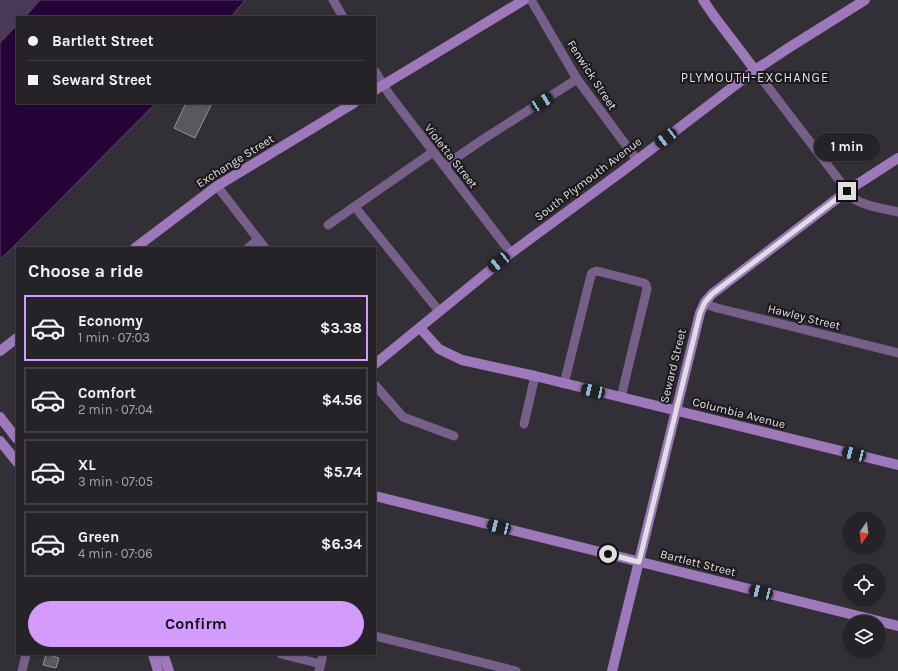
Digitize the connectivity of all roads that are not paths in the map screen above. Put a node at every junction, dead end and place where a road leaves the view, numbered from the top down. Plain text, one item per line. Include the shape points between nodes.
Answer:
1 (333, 0) edge
2 (524, 0) edge
3 (531, 0) edge
4 (703, 0) edge
5 (865, 0) edge
6 (342, 16) edge
7 (756, 70) junction
8 (376, 76) edge
9 (578, 79) junction
10 (379, 88) edge
11 (352, 104) edge
12 (433, 152) junction
13 (898, 158) edge
14 (636, 160) junction
15 (444, 166) junction
16 (217, 186) junction
17 (847, 191) junction
18 (355, 207) junction
19 (898, 212) edge
20 (328, 225) dead end
21 (258, 239) junction
22 (136, 247) edge
23 (249, 247) edge
24 (264, 247) edge
25 (511, 253) junction
26 (705, 302) junction
27 (439, 311) junction
28 (420, 328) junction
29 (16, 339) edge
30 (0, 351) edge
31 (898, 353) edge
32 (376, 363) edge
33 (535, 376) junction
34 (564, 384) junction
35 (376, 386) edge
36 (621, 397) junction
37 (676, 411) junction
38 (0, 417) edge
39 (524, 424) dead end
40 (454, 436) dead end
41 (16, 438) edge
42 (0, 441) edge
43 (16, 461) edge
44 (898, 465) edge
45 (376, 496) edge
46 (639, 562) junction
47 (898, 626) edge
48 (376, 636) edge
49 (26, 655) edge
50 (153, 655) edge
51 (163, 655) edge
52 (284, 655) edge
53 (323, 655) edge
54 (320, 667) edge
55 (22, 671) edge
56 (158, 671) edge
57 (169, 671) edge
58 (516, 671) edge
59 (612, 671) edge

1 - 6 street
2 - 10 street
3 - 9 street, Fenwick Street
4 - 7 street
5 - 7 street, South Plymouth Avenue
7 - 14 street, South Plymouth Avenue
7 - 17 street
8 - 10 street, Violetta Street
9 - 14 street, Fenwick Street
9 - 15 street
10 - 12 street, Violetta Street
11 - 16 street, Exchange Street
12 - 15 street, Violetta Street
12 - 18 street
13 - 17 street, Seward Street
14 - 25 street, South Plymouth Avenue
15 - 25 street, Violetta Street
16 - 21 street
16 - 22 street, Exchange Street
17 - 19 street via 858,202
17 - 26 street, Seward Street
18 - 20 street
18 - 27 street
21 - 23 street
21 - 24 street
25 - 27 street, South Plymouth Avenue
26 - 31 street, Hawley Street via 717,308
26 - 37 street, Seward Street via 701,309
27 - 28 street, South Plymouth Avenue
28 - 32 street, South Plymouth Avenue
28 - 33 street, Columbia Avenue via 439,349 462,360
29 - 30 street
33 - 34 street, Columbia Avenue
33 - 39 street
34 - 36 street, Columbia Avenue
34 - 36 street via 592,273 597,271 644,283 647,289
35 - 40 street via 403,417
36 - 37 street, Columbia Avenue
37 - 44 street, Columbia Avenue
37 - 46 street, Seward Street
38 - 41 street
42 - 43 street
45 - 46 street, Bartlett Street
46 - 47 street, Bartlett Street
46 - 59 street, Seward Street
48 - 58 street
49 - 55 street
50 - 56 street
51 - 57 street
52 - 54 street
53 - 54 street

